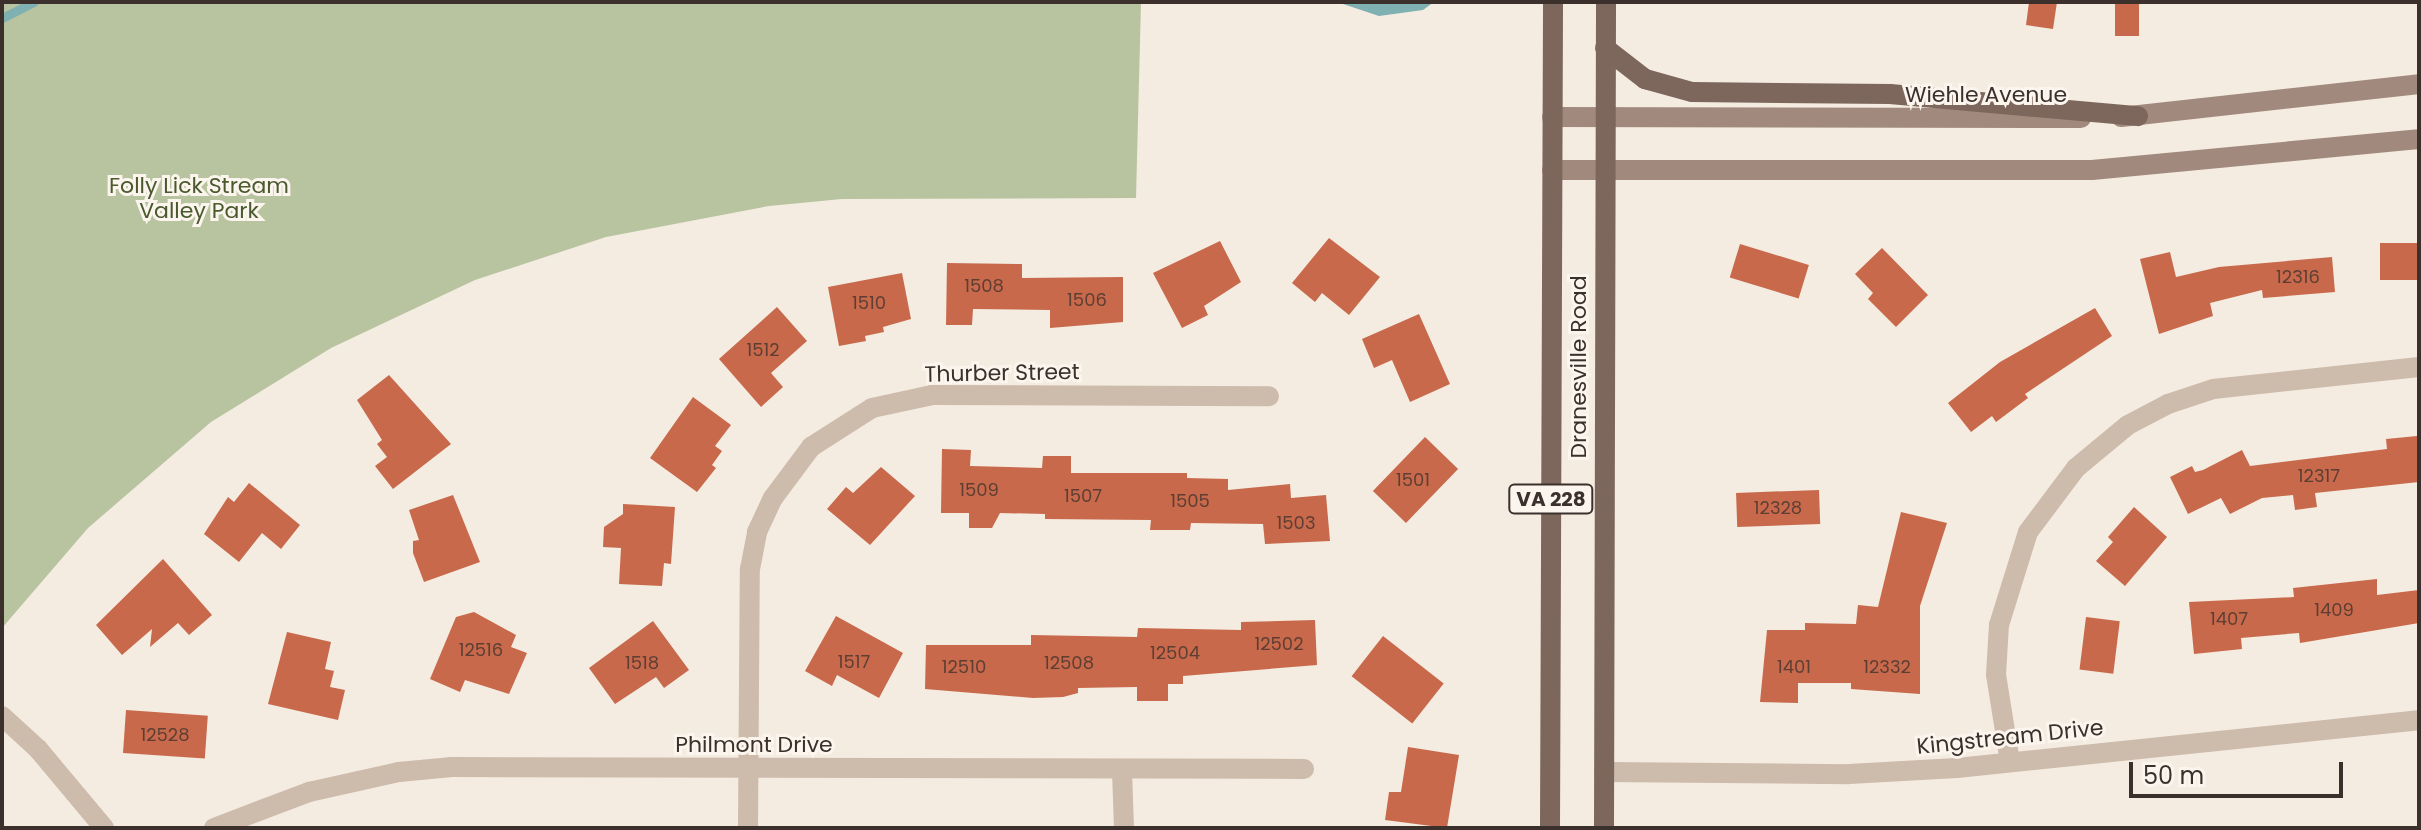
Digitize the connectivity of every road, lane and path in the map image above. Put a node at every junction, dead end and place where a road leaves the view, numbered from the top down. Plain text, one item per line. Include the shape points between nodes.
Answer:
1 (1553, 2) edge
2 (1606, 2) edge
3 (1605, 48) junction
4 (2419, 84) edge
5 (2138, 116) junction
6 (1552, 117) junction
7 (1604, 117) junction
8 (2419, 139) edge
9 (1552, 170) junction
10 (1604, 170) junction
11 (2419, 367) edge
12 (1269, 396) dead end
13 (2, 716) edge
14 (2419, 720) edge
15 (2010, 762) junction
16 (748, 769) junction
17 (1304, 769) dead end
18 (1122, 771) junction
19 (1604, 772) junction
20 (104, 828) edge
21 (214, 828) edge
22 (748, 828) edge
23 (1124, 828) edge
24 (1550, 828) edge
25 (1604, 828) edge

1 - 6 main road, Dranesville Road / VA 228
2 - 3 main road, Dranesville Road / VA 228
3 - 5 main road via 1645,79 1692,92 1890,94
3 - 7 main road, Dranesville Road / VA 228
4 - 5 main road, Wiehle Avenue
5 - 7 main road, Wiehle Avenue
6 - 7 main road, Wiehle Avenue
6 - 9 main road, Dranesville Road / VA 228
7 - 10 main road, Dranesville Road / VA 228
8 - 10 main road via 2092,170
9 - 10 main road
9 - 24 main road, Dranesville Road / VA 228
10 - 19 main road, Dranesville Road / VA 228
11 - 15 street via 2213,389 2128,425 2076,468 2028,532 1999,625 1996,675
12 - 16 street, Thurber Street via 932,395 872,408 839,424 786,477 757,532 750,569
13 - 20 street via 38,749
14 - 15 street, Kingstream Drive
15 - 19 street, Kingstream Drive via 1849,774
16 - 18 street, Philmont Drive
16 - 21 street, Philmont Drive via 452,767 399,772 309,792
16 - 22 street, Thurber Street
17 - 18 street, Philmont Drive
18 - 23 street
19 - 25 main road, Dranesville Road / VA 228

